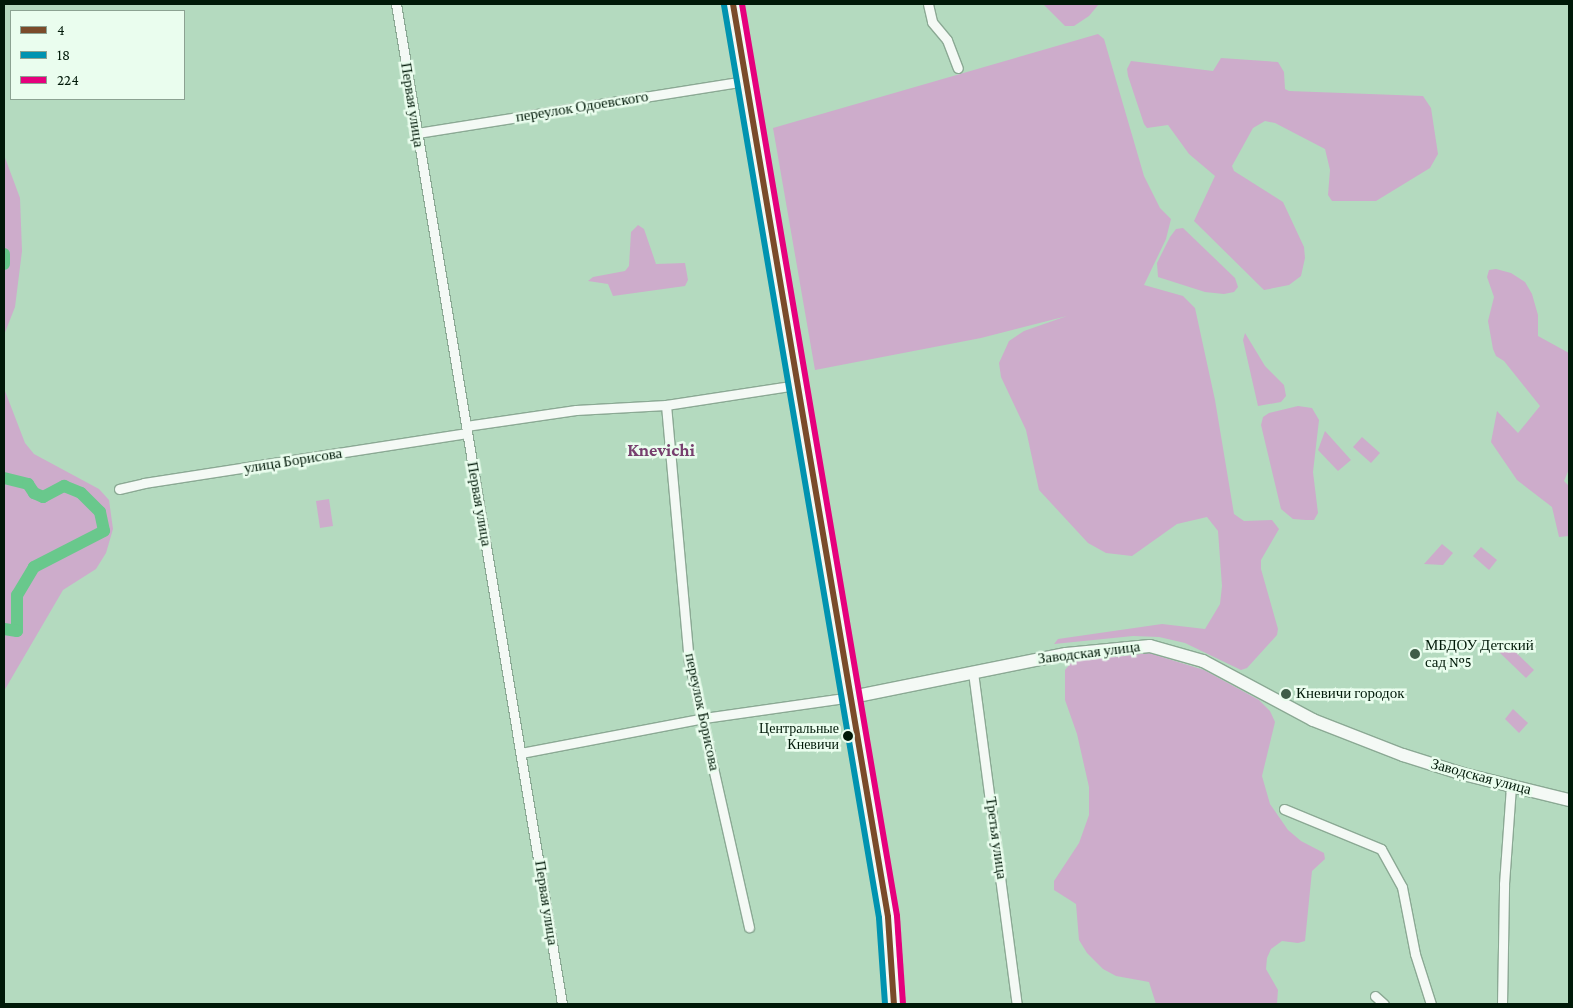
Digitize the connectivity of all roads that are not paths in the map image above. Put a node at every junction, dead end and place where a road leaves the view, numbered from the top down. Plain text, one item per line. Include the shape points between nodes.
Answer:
1 (396, 4) edge
2 (734, 4) edge
3 (928, 4) edge
4 (958, 68) dead end
5 (747, 82) junction
6 (417, 133) junction
7 (797, 385) junction
8 (666, 405) junction
9 (467, 430) junction
10 (119, 489) dead end
11 (973, 672) junction
12 (852, 697) junction
13 (704, 718) junction
14 (521, 753) junction
15 (1510, 786) junction
16 (1569, 800) edge
17 (1284, 809) dead end
18 (749, 927) dead end
19 (1375, 996) dead end
20 (562, 1004) edge
21 (894, 1004) edge
22 (1017, 1004) edge
23 (1384, 1004) edge
24 (1431, 1004) edge
25 (1502, 1004) edge

1 - 6 street, Первая улица
2 - 5 main road
3 - 4 street via 932,22 947,40
5 - 6 street, переулок Одоевского
5 - 7 main road
6 - 9 street, Первая улица
7 - 8 street
7 - 12 main road
8 - 9 street via 576,410
8 - 13 street, переулок Борисова via 689,660
9 - 10 street, улица Борисова via 144,482
9 - 14 street, Первая улица
11 - 12 street, Заводская улица
11 - 15 street, Заводская улица via 1117,647 1167,649 1203,661 1338,730 1420,761
11 - 22 street, Третья улица
12 - 13 street
12 - 21 main road via 888,917
13 - 14 street
13 - 18 street, переулок Борисова
14 - 20 street, Первая улица
15 - 16 street, Заводская улица
15 - 25 street
17 - 24 street via 1381,849 1402,887 1415,954
19 - 23 street

